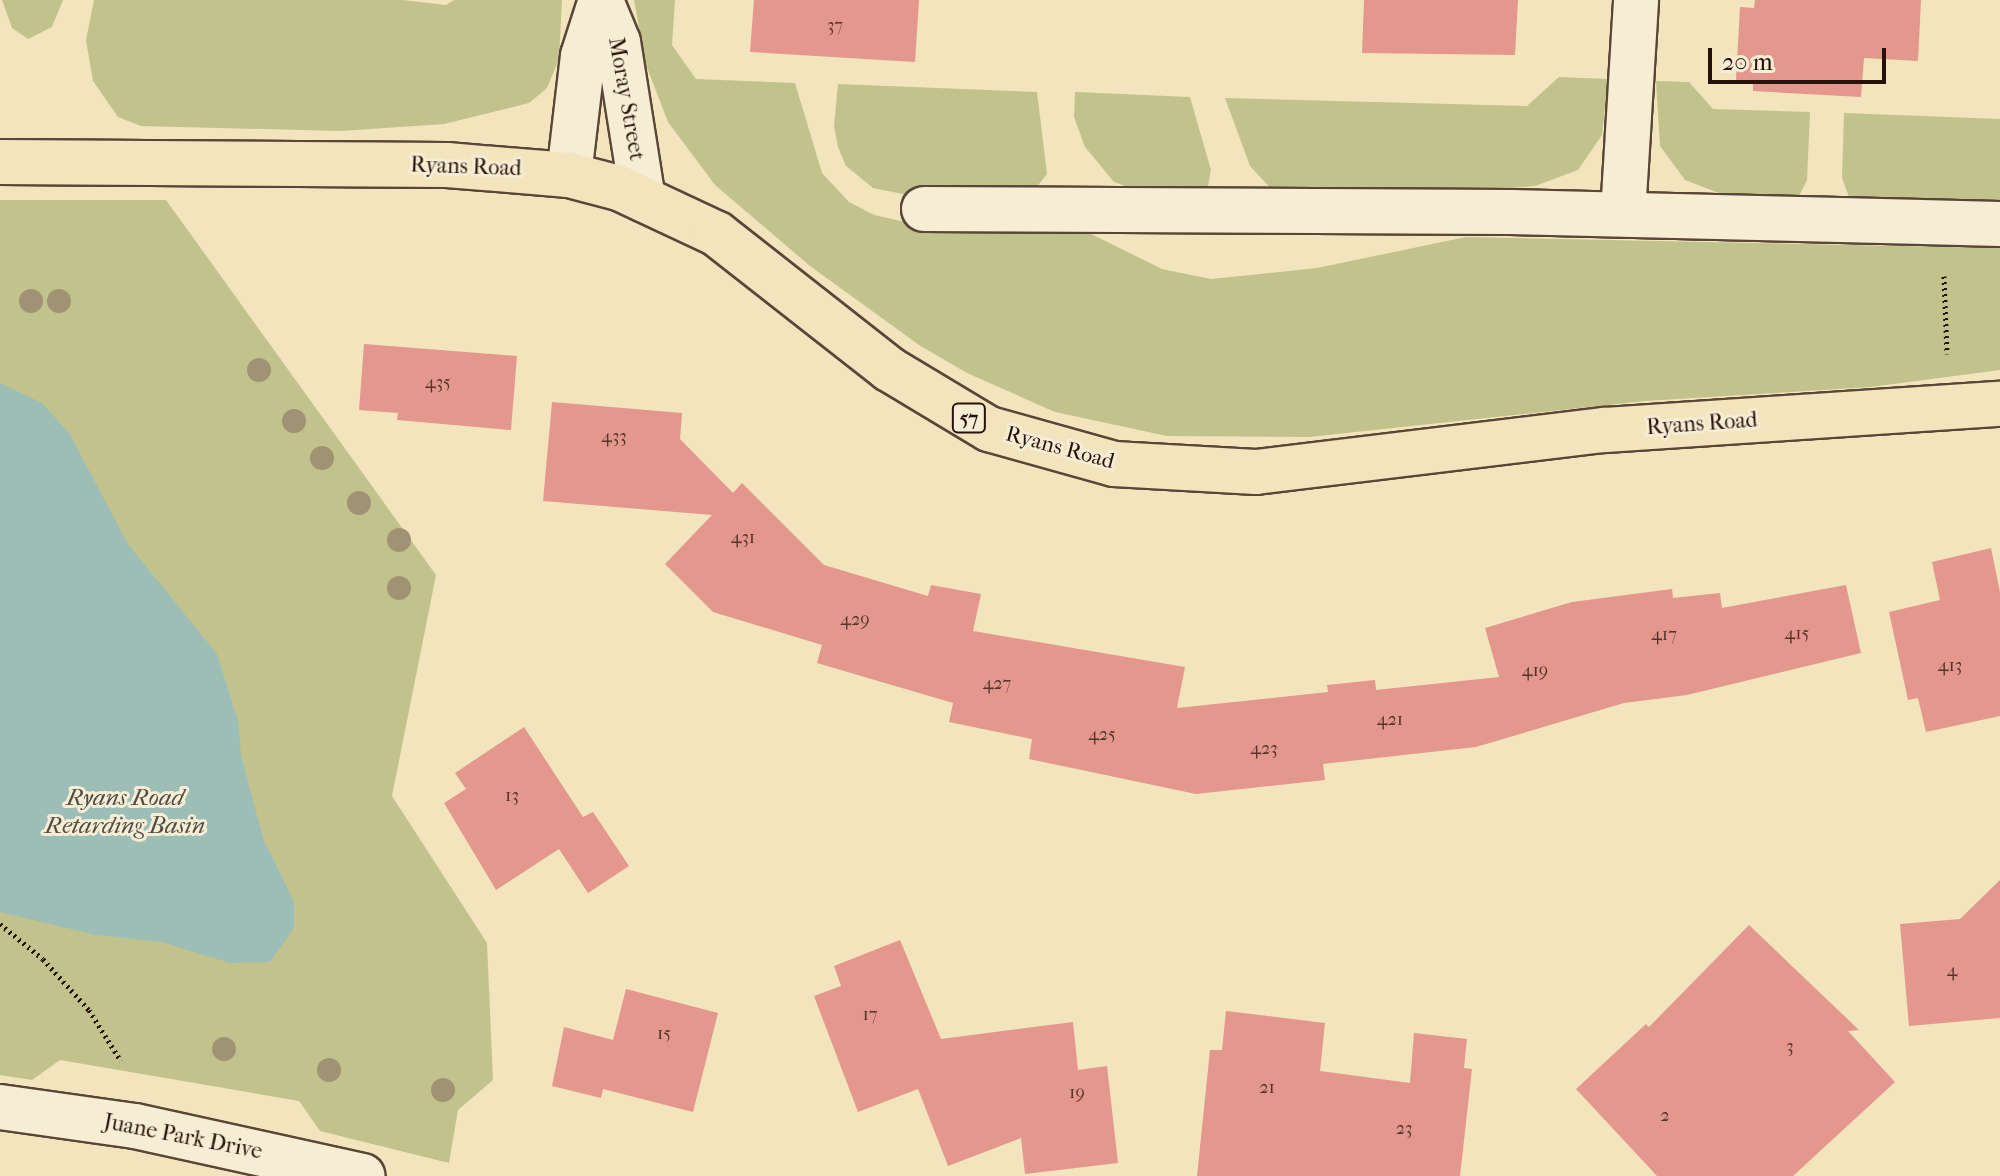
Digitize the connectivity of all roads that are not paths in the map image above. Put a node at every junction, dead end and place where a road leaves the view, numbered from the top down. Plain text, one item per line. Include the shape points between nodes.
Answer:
1 (601, 0) edge
2 (1636, 0) edge
3 (0, 162) edge
4 (569, 175) junction
5 (643, 199) junction
6 (924, 209) dead end
7 (1623, 214) junction
8 (2000, 224) edge
9 (2000, 404) edge
10 (0, 1107) edge
11 (363, 1176) edge

1 - 4 street, Moray Street via 583,56
1 - 5 street, Moray Street via 618,42
2 - 7 street
3 - 4 main road, Ryans Road / 57 via 431,165
4 - 5 main road, Ryans Road / 57
5 - 9 main road, Ryans Road / 57 via 717,234 889,369 942,403 989,429 1114,464 1256,472 1605,430
6 - 7 street
7 - 8 street
10 - 11 street, Juane Park Drive via 164,1131

